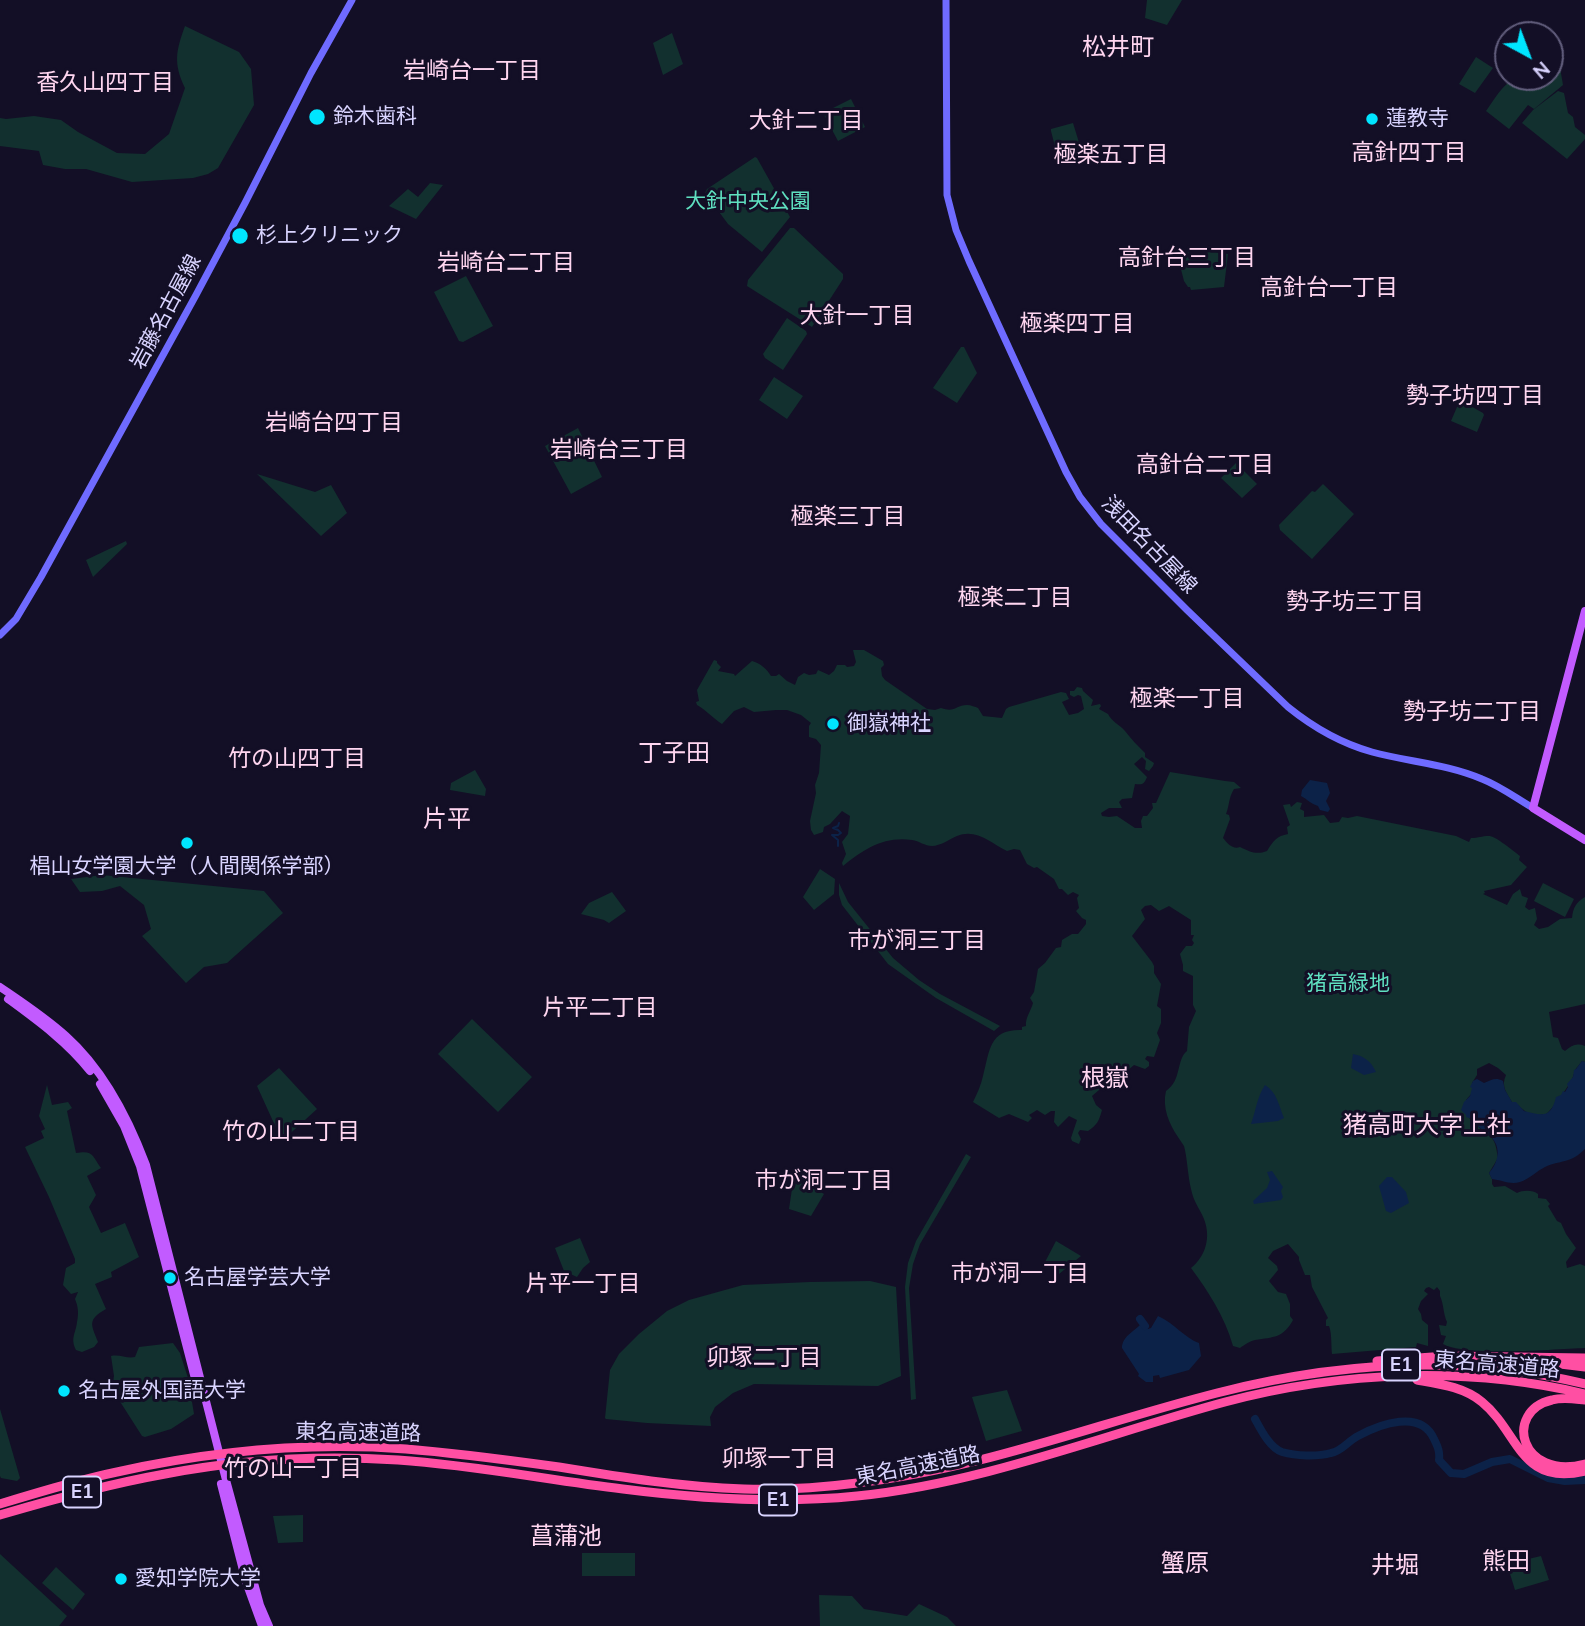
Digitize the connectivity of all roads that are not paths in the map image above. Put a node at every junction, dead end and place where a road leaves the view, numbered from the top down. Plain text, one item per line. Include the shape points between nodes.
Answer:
1 (352, 0) edge
2 (946, 0) edge
3 (1585, 611) edge
4 (0, 635) edge
5 (1533, 808) junction
6 (1585, 841) edge
7 (0, 987) edge
8 (0, 993) edge
9 (1505, 1357) junction
10 (1585, 1358) edge
11 (1585, 1367) edge
12 (1392, 1376) junction
13 (1585, 1384) edge
14 (1218, 1393) junction
15 (1585, 1394) edge
16 (1585, 1400) edge
17 (230, 1459) junction
18 (1585, 1464) edge
19 (1585, 1471) edge
20 (164, 1474) junction
21 (0, 1502) edge
22 (0, 1515) edge
23 (0, 1521) edge
24 (262, 1626) edge
25 (269, 1626) edge

1 - 4 main road, 岩藤名古屋線 via 41,578 16,619
2 - 5 main road, 浅田名古屋線 via 947,195 956,230 1080,497 1178,601 1307,722 1356,747 1482,779
3 - 5 main road
5 - 6 main road
7 - 25 main road via 68,1037 115,1097 133,1131 146,1165 226,1480
8 - 24 main road via 80,1059 124,1126 140,1166 246,1582
9 - 10 highway
9 - 11 highway
9 - 14 highway via 1375,1361
12 - 15 highway, 東名高速道路 / E1 via 1502,1379
12 - 17 highway, 東名高速道路 / E1 via 1342,1379 1227,1402 966,1478 820,1499 702,1498 403,1460
12 - 19 highway via 1467,1393 1486,1405 1536,1466 1556,1473
13 - 14 highway, 東名高速道路 / E1 via 1489,1368 1400,1365 1328,1371
14 - 17 highway, 東名高速道路 / E1 via 964,1465 822,1487 706,1487 362,1447 277,1449
16 - 18 highway via 1541,1404 1528,1418 1524,1433 1529,1450 1542,1462 1560,1467
17 - 20 highway, 東名高速道路 / E1
17 - 21 highway, 東名高速道路 / E1 via 203,1457 154,1464
20 - 22 highway, 東名高速道路 / E1
20 - 23 highway

